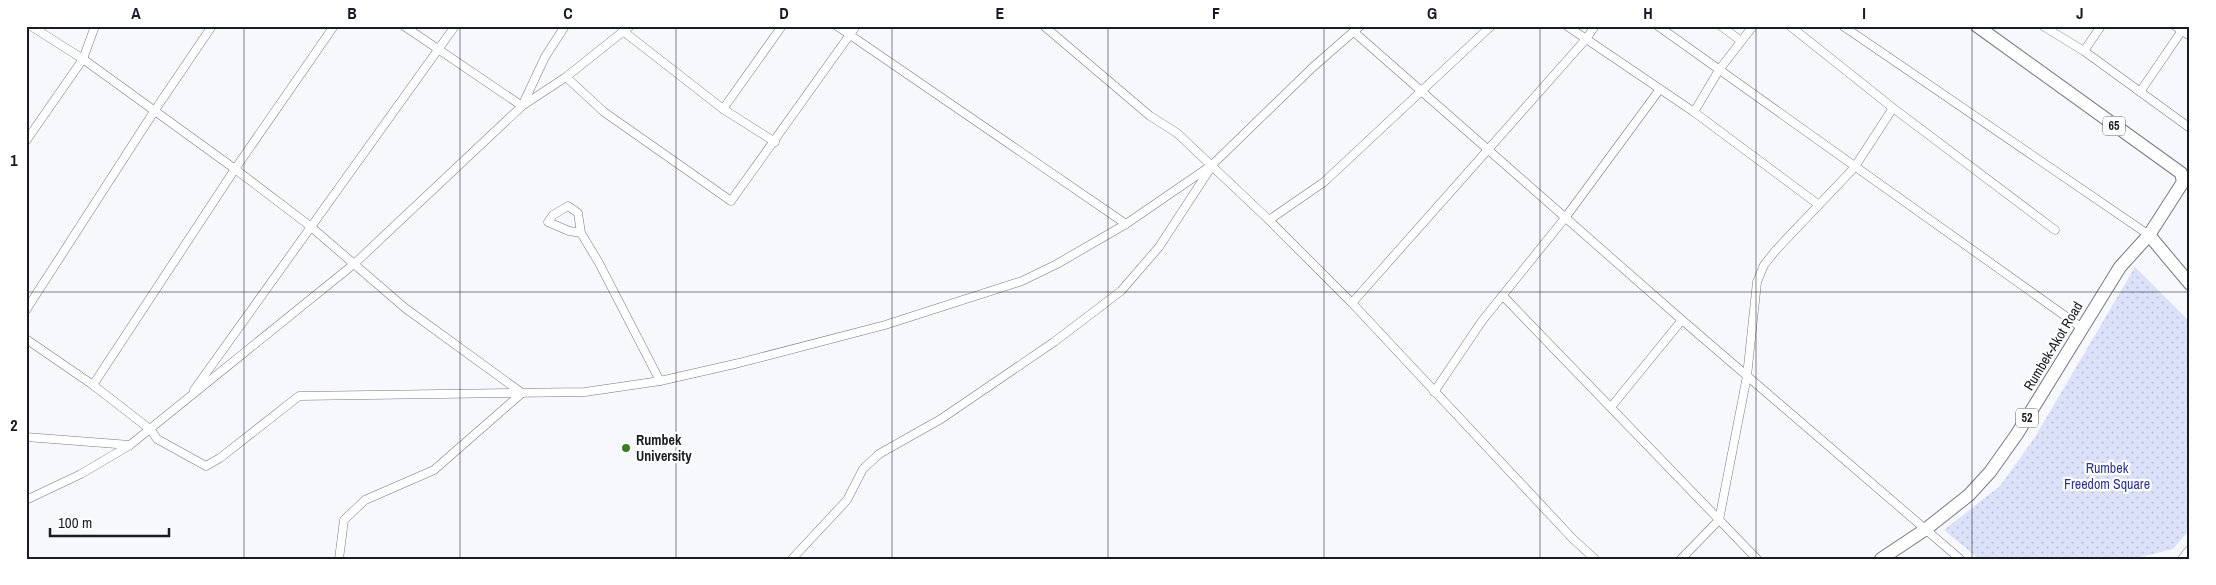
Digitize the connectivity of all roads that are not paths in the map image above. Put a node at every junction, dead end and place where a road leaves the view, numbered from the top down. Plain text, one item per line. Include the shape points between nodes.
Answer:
1 (31, 26) edge
2 (95, 26) edge
3 (212, 26) edge
4 (334, 26) edge
5 (404, 26) edge
6 (455, 26) edge
7 (565, 26) edge
8 (782, 26) edge
9 (837, 26) edge
10 (856, 26) edge
11 (1044, 26) edge
12 (1492, 26) edge
13 (1567, 26) edge
14 (1595, 26) edge
15 (1658, 26) edge
16 (1721, 26) edge
17 (1753, 26) edge
18 (1790, 26) edge
19 (1843, 26) edge
20 (1977, 26) edge
21 (2043, 26) edge
22 (2101, 26) edge
23 (2180, 28) edge
24 (627, 29) edge
25 (1357, 29) edge
26 (850, 35) junction
27 (2190, 36) edge
28 (1586, 39) junction
29 (1741, 41) junction
30 (439, 51) junction
31 (2084, 51) junction
32 (83, 59) junction
33 (1719, 70) junction
34 (566, 77) junction
35 (1660, 89) junction
36 (1422, 92) junction
37 (2140, 92) junction
38 (522, 106) junction
39 (1894, 108) junction
40 (723, 109) junction
41 (155, 110) junction
42 (1694, 112) junction
43 (2190, 128) edge
44 (26, 141) edge
45 (775, 142) junction
46 (1488, 151) junction
47 (1212, 165) junction
48 (1854, 168) junction
49 (235, 169) junction
50 (2186, 180) edge
51 (1819, 205) junction
52 (1565, 218) junction
53 (1270, 220) junction
54 (1126, 224) junction
55 (310, 226) junction
56 (2055, 230) dead end
57 (581, 233) dead end
58 (2149, 235) junction
59 (2139, 247) joint
60 (354, 264) junction
61 (2190, 284) edge
62 (1503, 296) junction
63 (1352, 303) junction
64 (26, 310) edge
65 (1682, 320) junction
66 (2082, 328) junction
67 (26, 339) edge
68 (1747, 376) junction
69 (660, 381) junction
70 (93, 385) junction
71 (522, 392) junction
72 (1434, 392) junction
73 (189, 398) junction
74 (1611, 407) junction
75 (151, 430) junction
76 (26, 437) edge
77 (130, 445) junction
78 (26, 500) edge
79 (1719, 520) junction
80 (1926, 529) junction
81 (2190, 549) edge
82 (339, 559) edge
83 (792, 559) edge
84 (1595, 559) edge
85 (1681, 559) edge
86 (1757, 559) edge
87 (1881, 559) edge
88 (1960, 559) edge
89 (2182, 559) edge

1 - 32 street
2 - 32 street
3 - 41 street
4 - 49 street
5 - 30 street
6 - 30 street
7 - 38 street via 545,56
8 - 40 street
9 - 26 street
10 - 26 street
11 - 47 street
12 - 36 street
13 - 28 street
14 - 28 street
15 - 33 street
16 - 29 street
17 - 29 street
18 - 39 street
19 - 58 street
20 - 50 main road, 65 via 2181,173
21 - 31 street
22 - 31 street
23 - 27 street
23 - 37 street
24 - 34 street
24 - 40 street
25 - 36 street
25 - 47 street
26 - 45 street
26 - 54 street
28 - 35 street
28 - 46 street
29 - 33 street
30 - 38 street
30 - 55 street
31 - 37 street
32 - 41 street
32 - 44 street
33 - 42 street
33 - 48 street
34 - 38 street
34 - 45 street via 604,112 731,201
35 - 42 street
35 - 52 street
36 - 46 street
36 - 53 street via 1324,182
37 - 43 street
38 - 60 street
39 - 48 street
39 - 56 street
40 - 45 street
41 - 49 street
41 - 64 street
42 - 51 street
46 - 52 street
46 - 63 street
47 - 53 street
47 - 54 street
47 - 83 street via 1159,247 1121,291 1054,342 941,419 879,454 863,469 847,500
48 - 51 street
48 - 66 street
49 - 55 street
49 - 70 street
50 - 58 main road, 65
51 - 68 street via 1764,265 1757,282
52 - 62 street
52 - 65 street
53 - 63 street
54 - 69 street via 1022,281 876,327
55 - 60 street
55 - 73 street
57 - 69 street via 600,263
58 - 59 main road, 65
58 - 61 main road
59 - 66 main road, Rumbek-Akot Road / 52 via 2120,267
60 - 71 street via 405,308
60 - 73 street
62 - 72 street
62 - 74 street
63 - 72 street
65 - 68 street
65 - 74 street
66 - 80 main road, Rumbek-Akot Road / 52 via 1990,472 1969,495
67 - 70 street
68 - 79 street
68 - 80 street
69 - 71 street via 585,392
70 - 75 street
71 - 75 street via 299,396 206,466 158,439
71 - 82 street via 434,470 365,500 344,520
72 - 84 street
73 - 75 street
74 - 79 street
75 - 77 street
76 - 77 street
77 - 78 street via 81,474
79 - 85 street
79 - 86 street
80 - 87 main road, Rumbek-Akot Road / 52
80 - 88 street
81 - 89 street

